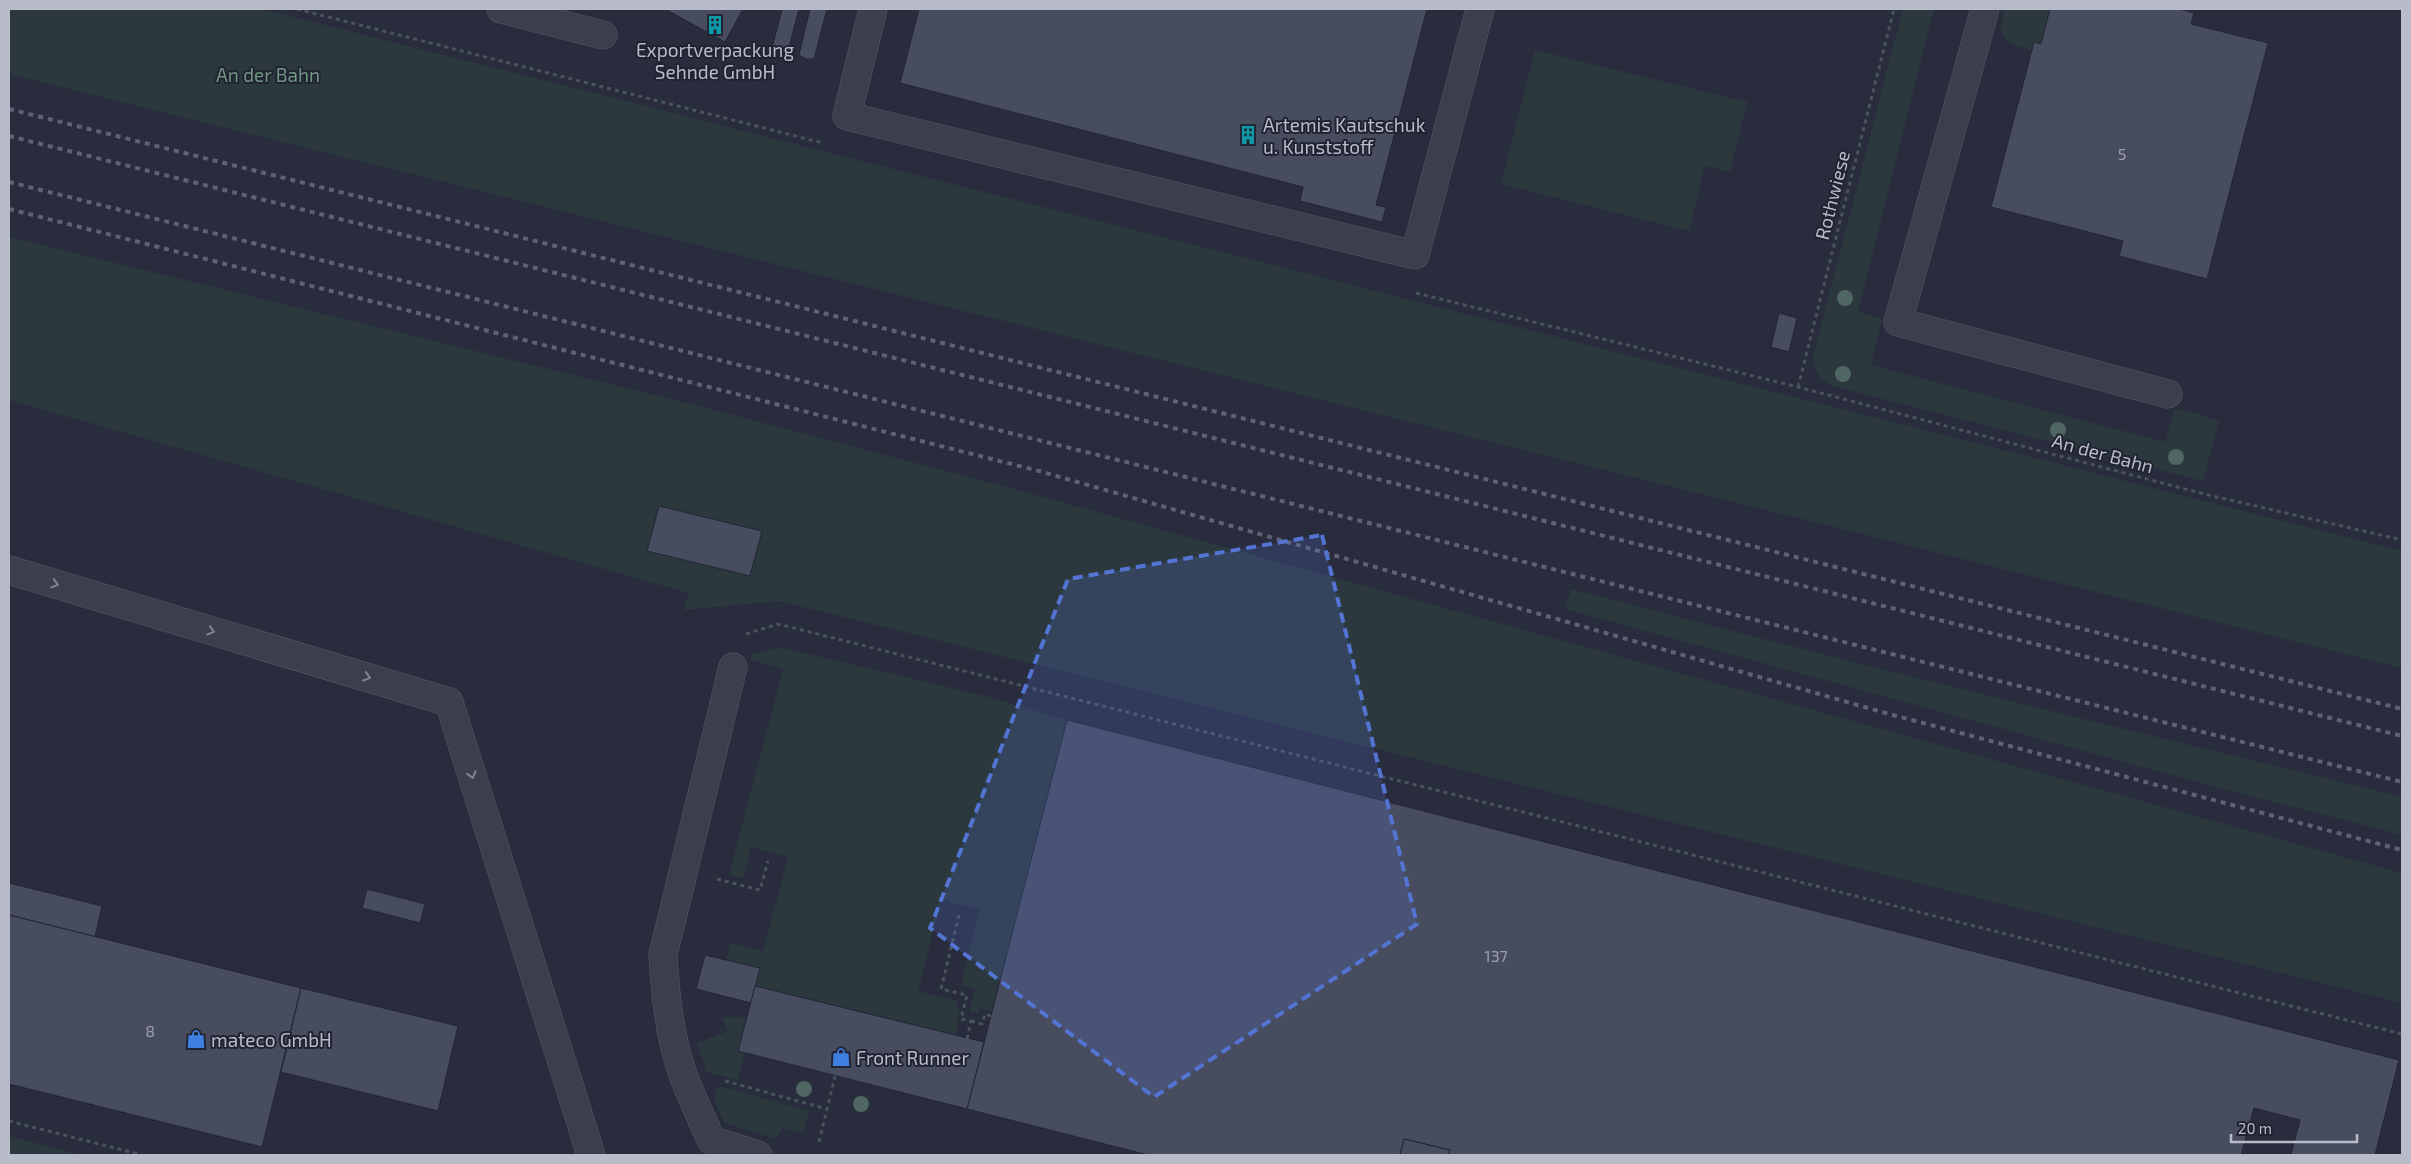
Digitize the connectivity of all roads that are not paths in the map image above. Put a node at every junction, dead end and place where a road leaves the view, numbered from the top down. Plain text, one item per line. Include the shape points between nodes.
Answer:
1 (502, 9) edge
2 (873, 9) edge
3 (1480, 9) edge
4 (1985, 9) edge
5 (602, 35) dead end
6 (2168, 394) dead end
7 (9, 570) edge
8 (733, 667) road end
9 (591, 1155) edge
10 (758, 1155) edge

1 - 5 lane
2 - 3 lane via 847,116 1415,255
4 - 6 lane via 1898,322
7 -> 9 lane via 449,702
8 - 10 lane via 663,955 665,996 681,1069 711,1140

